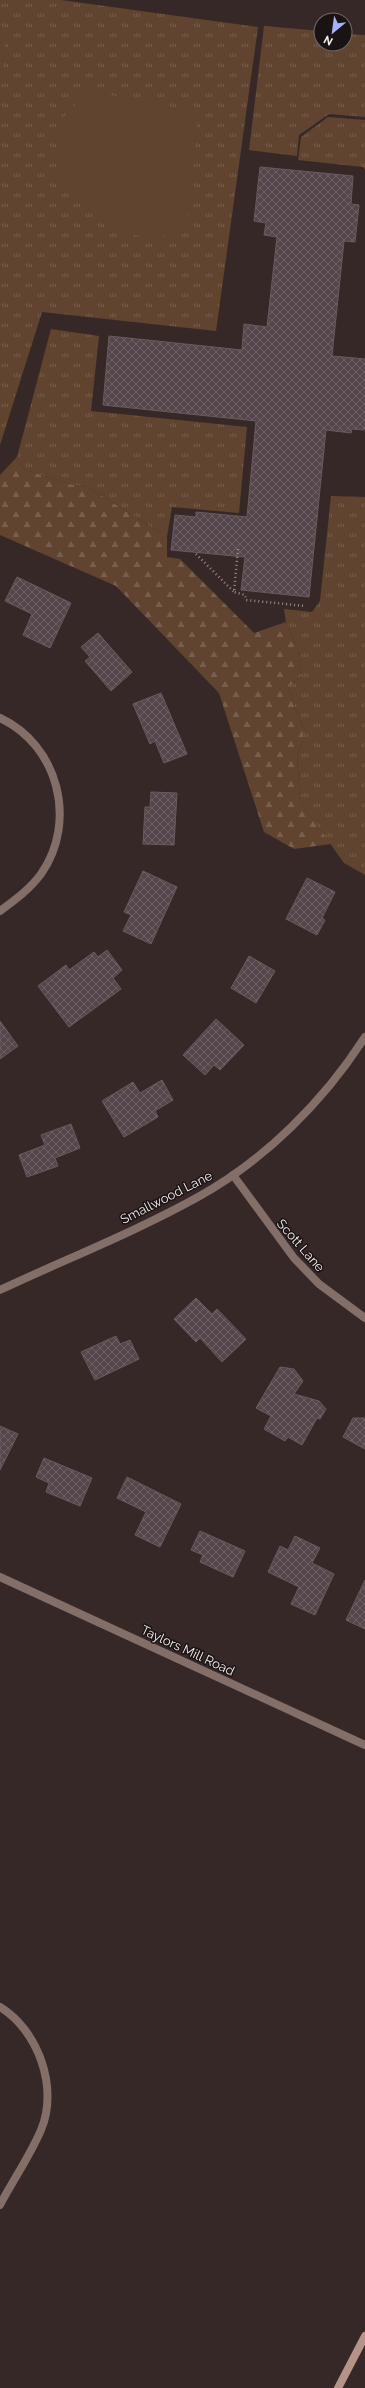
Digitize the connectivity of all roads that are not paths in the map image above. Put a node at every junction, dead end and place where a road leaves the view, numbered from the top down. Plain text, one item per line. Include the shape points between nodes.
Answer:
1 (0, 718) edge
2 (0, 911) edge
3 (365, 1037) edge
4 (233, 1174) junction
5 (0, 1290) edge
6 (365, 1318) edge
7 (0, 1576) edge
8 (365, 1745) edge
9 (0, 2007) edge
10 (0, 2205) edge
11 (365, 2336) edge
12 (338, 2388) edge

1 - 2 street via 22,731 43,755 56,781 60,816 52,853 41,873 28,889
3 - 4 street, Smallwood Lane via 327,1089 284,1134
4 - 5 street, Smallwood Lane via 199,1197 166,1214
4 - 6 street, Scott Lane via 294,1258 319,1284
7 - 8 street, Taylors Mill Road
9 - 10 street via 24,2028 35,2046 46,2081 47,2097 41,2129
11 - 12 street

